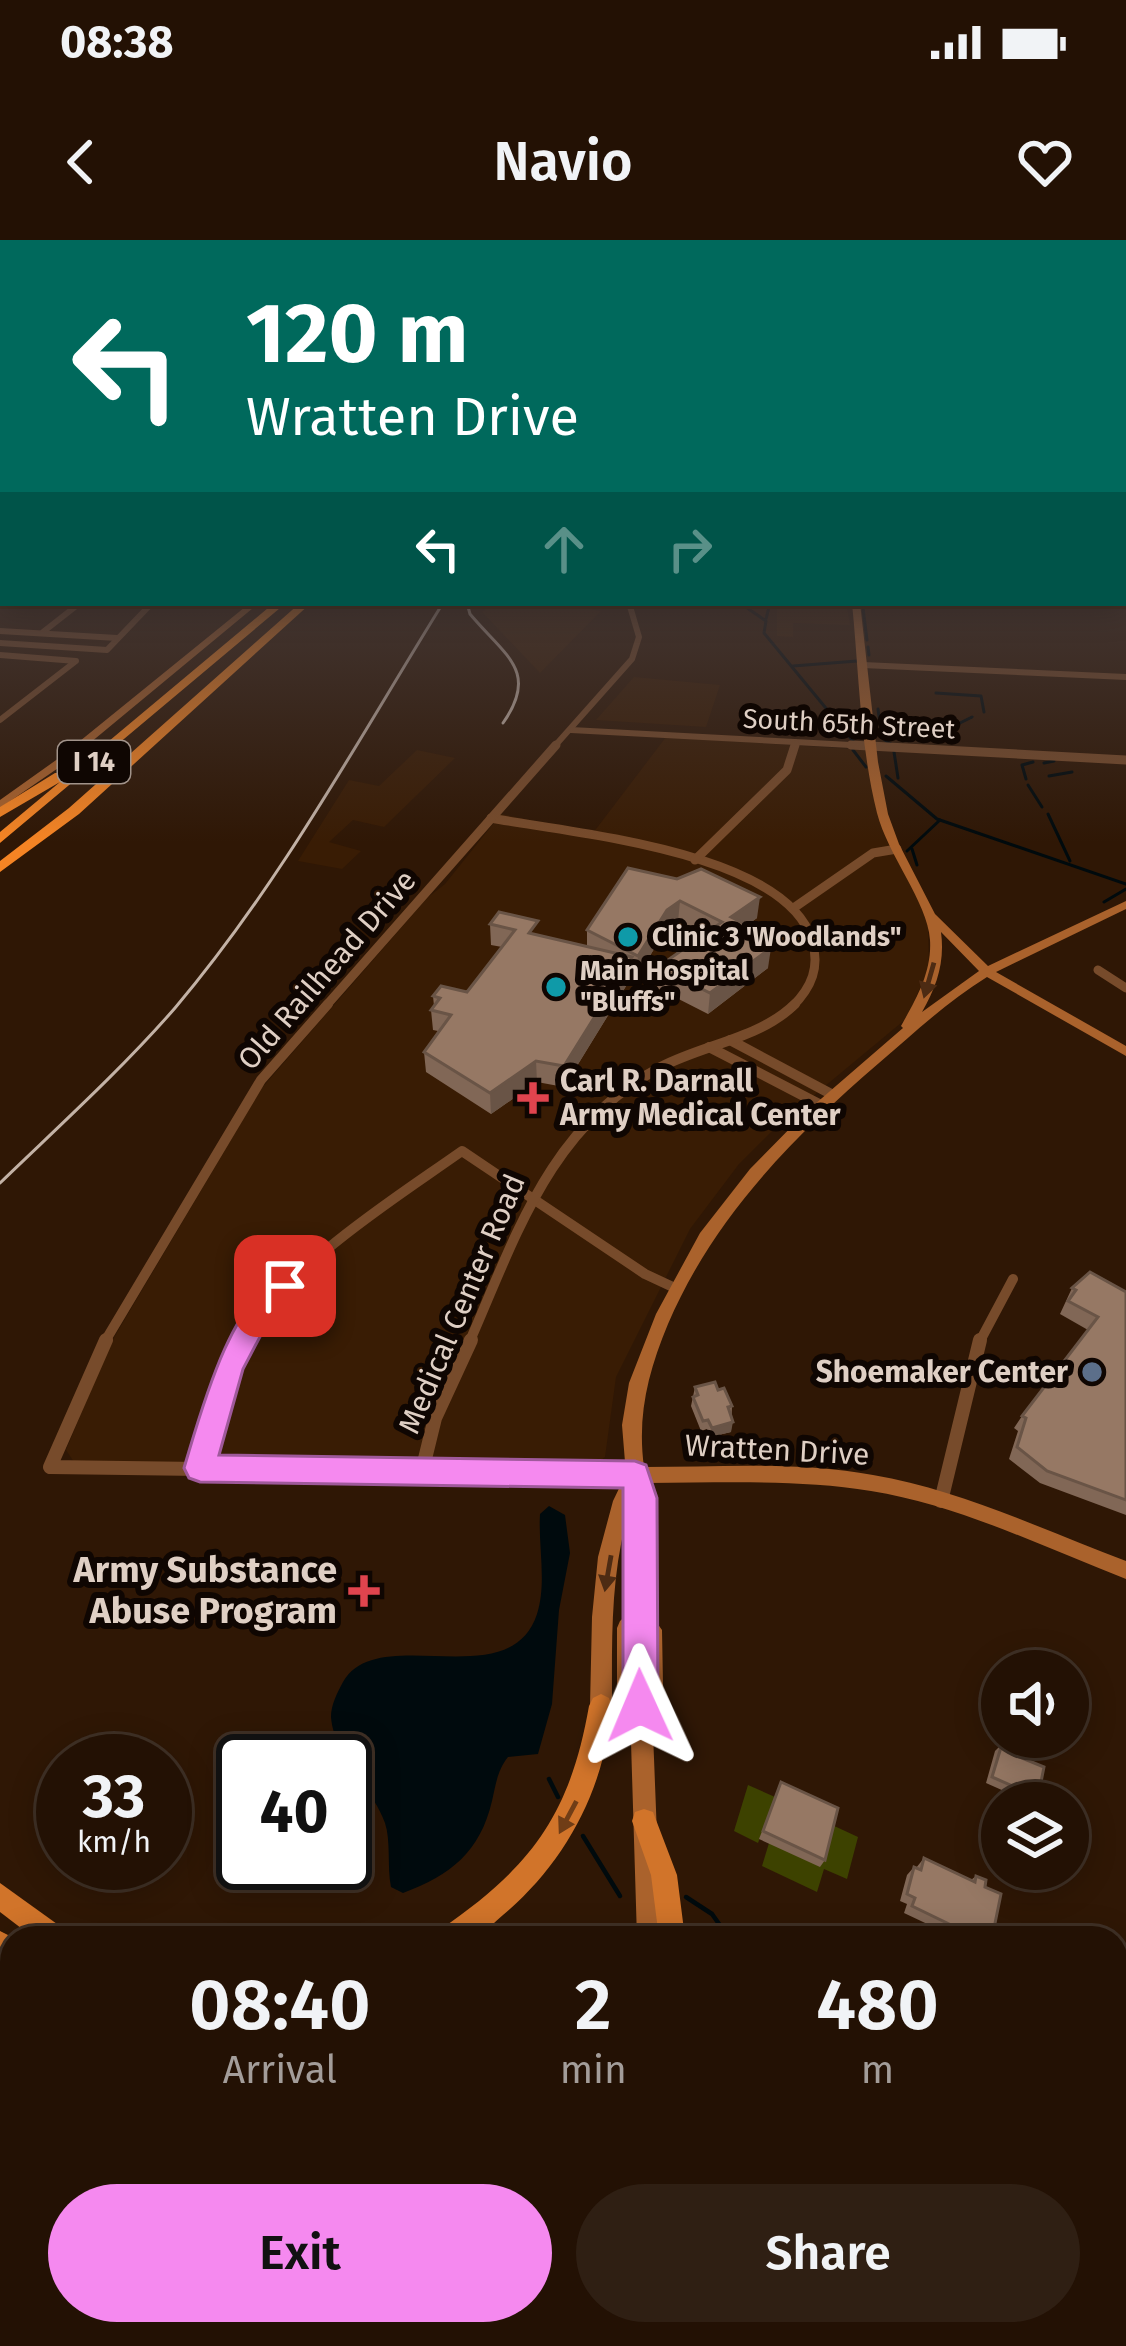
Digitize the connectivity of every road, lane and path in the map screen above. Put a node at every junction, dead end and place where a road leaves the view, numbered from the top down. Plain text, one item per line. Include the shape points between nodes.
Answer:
1 (35, 645) edge
2 (111, 645) edge
3 (203, 645) edge
4 (231, 645) edge
5 (259, 645) edge
6 (638, 645) edge
7 (861, 645) edge
8 (0, 655) edge
9 (863, 664) junction
10 (1126, 677) edge
11 (186, 684) junction
12 (0, 720) edge
13 (571, 730) junction
14 (795, 742) junction
15 (873, 746) junction
16 (134, 758) junction
17 (1126, 760) edge
18 (0, 809) edge
19 (491, 818) junction
20 (0, 839) edge
21 (897, 849) junction
22 (695, 860) junction
23 (0, 868) edge
24 (0, 886) edge
25 (1126, 905) edge
26 (795, 908) junction
27 (933, 916) junction
28 (1098, 970) dead end
29 (987, 972) junction
30 (1126, 988) edge
31 (900, 1039) junction
32 (729, 1040) junction
33 (708, 1047) junction
34 (1126, 1052) edge
35 (827, 1100) junction
36 (530, 1197) junction
37 (1013, 1279) dead end
38 (675, 1288) junction
39 (50, 1467) joint
40 (200, 1468) junction
41 (422, 1471) junction
42 (635, 1475) junction
43 (941, 1501) junction
44 (1126, 1570) edge
45 (601, 1706) joint
46 (644, 1821) junction
47 (0, 1895) edge
48 (40, 1926) edge
49 (466, 1926) edge
50 (648, 1926) edge
51 (670, 1926) edge

1 - 2 street
3 - 18 street
4 - 11 highway, I 14
5 - 16 highway, I 14
6 - 13 street, Old Railhead Drive
7 - 9 street
8 - 12 street via 76,661
9 - 10 street
9 - 15 street
11 - 18 highway
11 - 20 highway, I 14
13 - 14 street, South 65th Street
13 - 19 street, Old Railhead Drive
14 - 15 street, South 65th Street
14 - 22 street via 788,770
15 - 17 street, South 65th Street
15 - 21 street
16 - 23 highway, I 14
16 - 24 highway
19 - 22 street
19 - 39 street, Old Railhead Drive via 251,1095 107,1337
21 - 26 street via 873,853
21 - 27 street
22 - 26 street via 756,880
25 - 29 street
26 - 32 street, Medical Center Road via 817,947 812,980 783,1015
27 - 29 street
27 -> 31 street via 931,980
28 - 30 street
29 - 31 street
29 - 34 street
31 - 35 street
32 - 33 street, Medical Center Road
32 - 35 street
33 - 35 street
33 - 36 street, Medical Center Road via 602,1108 557,1154
35 - 38 street via 742,1183
36 - 38 street
36 - 40 street via 462,1151 306,1267 240,1346
36 - 41 street, Medical Center Road via 431,1425
37 - 43 street via 977,1346
38 - 42 street via 634,1383
39 - 40 street, Wratten Drive
40 - 41 street, Wratten Drive
41 - 42 street, Wratten Drive
42 - 43 street, Wratten Drive via 844,1479
42 -> 45 street via 620,1500 603,1600
42 - 46 street via 640,1616 652,1630 652,1687 640,1706
43 - 44 street, Wratten Drive
45 -> 49 main road via 585,1785 555,1842 522,1884
46 - 50 street
46 - 51 main road via 664,1875
47 - 48 main road

